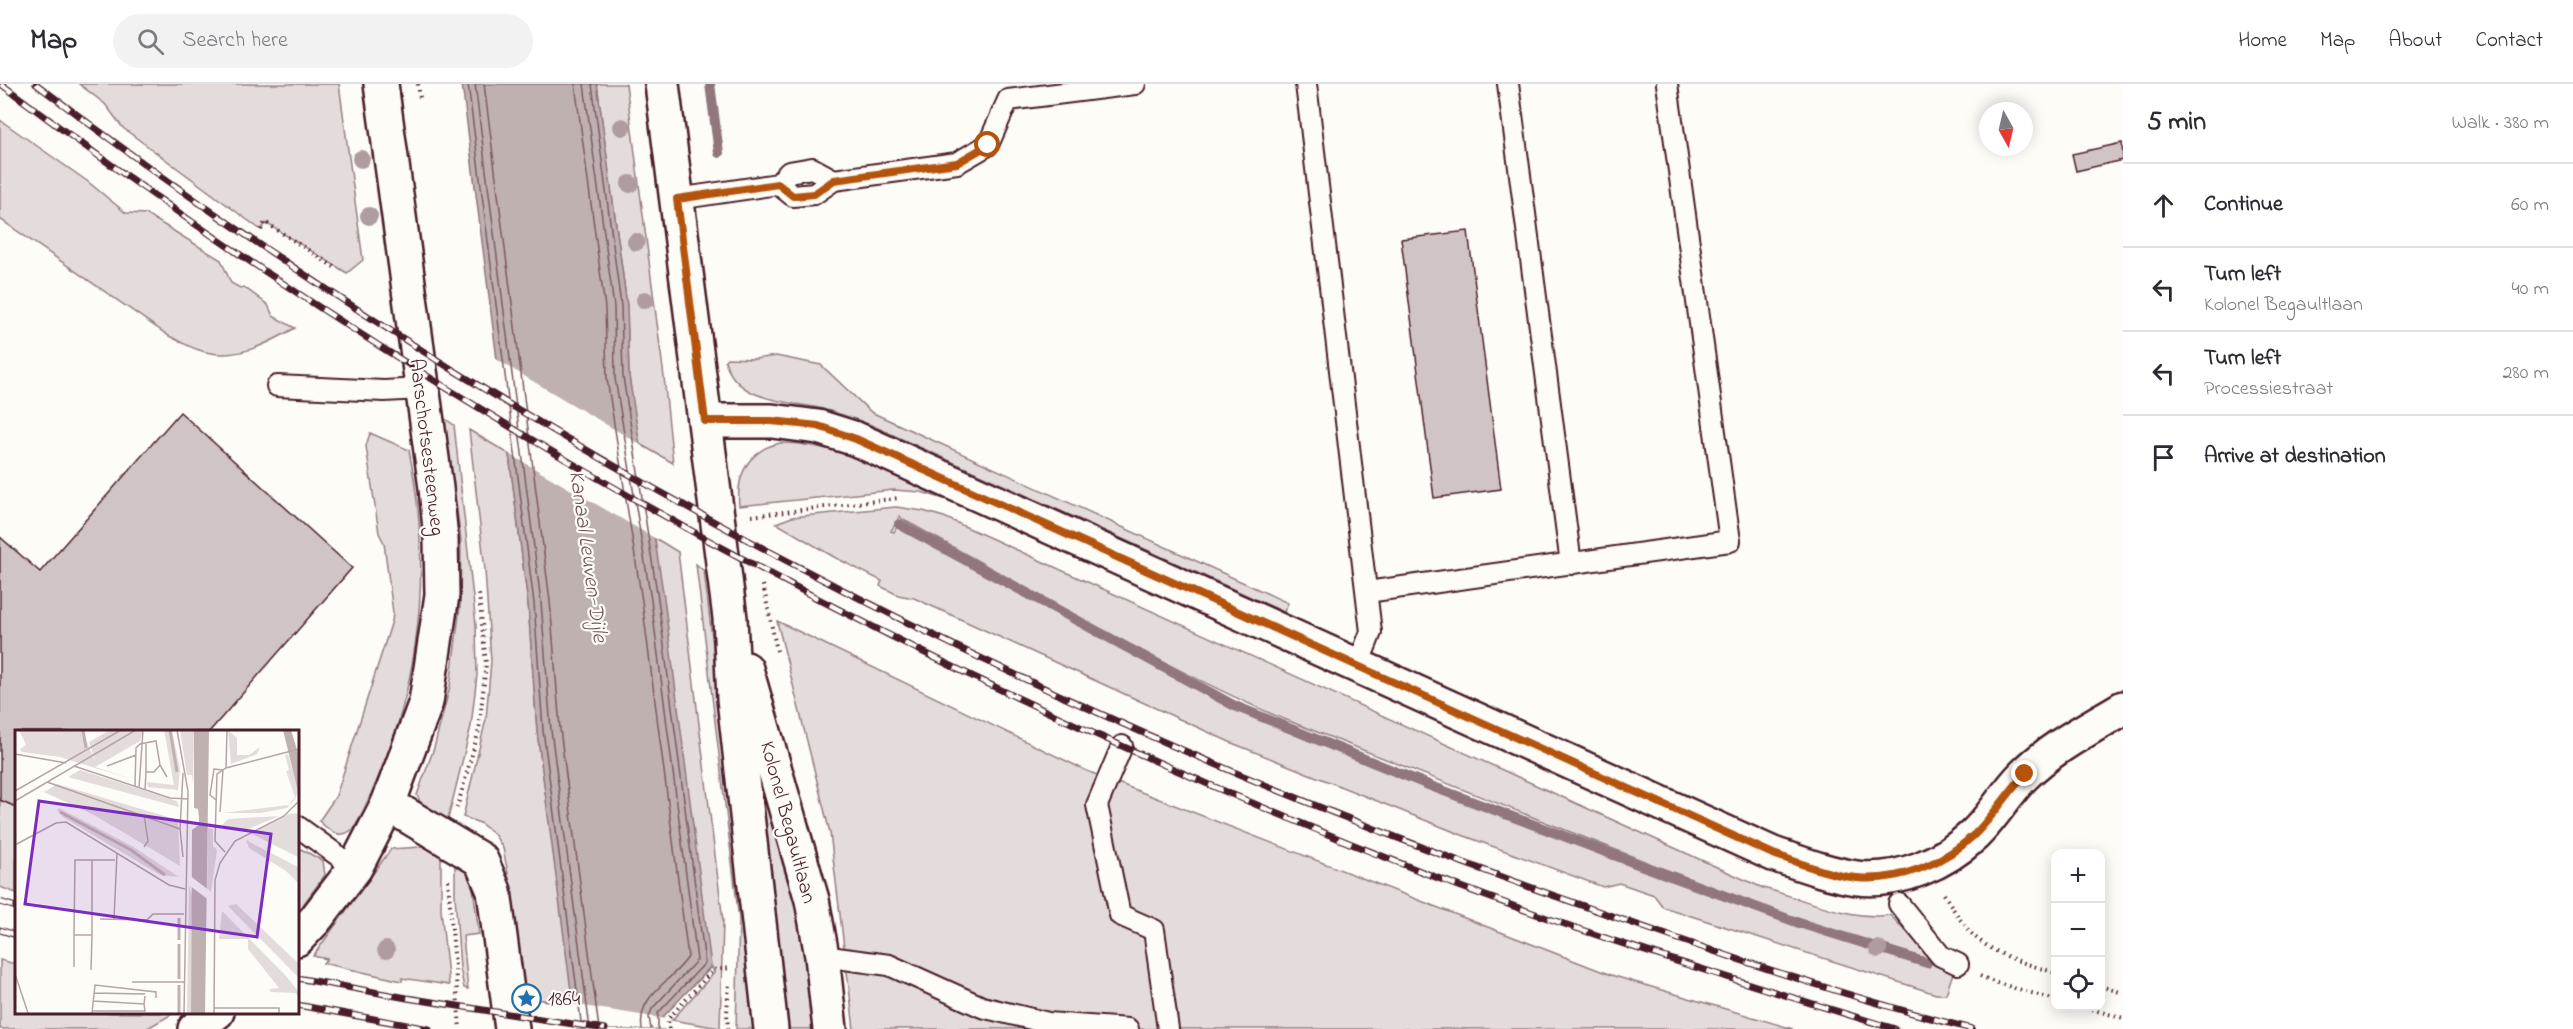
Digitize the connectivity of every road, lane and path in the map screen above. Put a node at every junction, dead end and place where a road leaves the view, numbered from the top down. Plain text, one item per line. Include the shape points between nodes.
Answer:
1 (381, 84) edge
2 (662, 84) edge
3 (1135, 84) edge
4 (1306, 84) edge
5 (1508, 84) edge
6 (1667, 84) edge
7 (677, 199) junction
8 (261, 230) dead end
9 (334, 267) dead end
10 (277, 386) dead end
11 (421, 389) junction
12 (705, 421) junction
13 (1571, 564) junction
14 (1366, 592) junction
15 (730, 618) junction
16 (1358, 665) junction
17 (2123, 708) edge
18 (1122, 746) dead end
19 (388, 804) junction
20 (298, 827) edge
21 (355, 868) junction
22 (448, 877) dead end
23 (1942, 891) dead end
24 (1899, 904) dead end
25 (298, 938) edge
26 (822, 956) junction
27 (1958, 964) joint
28 (730, 968) dead end
29 (2051, 972) edge
30 (2105, 988) edge
31 (2123, 993) edge
32 (2051, 999) edge
33 (2098, 1011) edge
34 (214, 1014) edge
35 (2123, 1018) edge
36 (195, 1029) edge
37 (460, 1029) edge
38 (512, 1029) edge
39 (669, 1029) edge
40 (771, 1029) edge
41 (830, 1029) edge
42 (1128, 1029) edge
43 (1168, 1029) edge

1 - 11 street, Aarschotsesteenweg
2 - 7 street, Kolonel Begaultlaan
3 - 7 lane via 1008,100 988,145 957,163 834,180 812,168 789,172 778,184
4 - 14 lane
5 - 13 lane
6 - 13 lane via 1730,542
7 - 12 street, Kolonel Begaultlaan
8 - 9 path via 266,222
10 - 11 lane
11 - 19 street, Aarschotsesteenweg via 436,488 442,595 426,702
12 - 15 street, Kolonel Begaultlaan
12 - 16 street via 818,426 856,439
13 - 14 lane
14 - 16 lane via 1371,632
15 - 26 street, Kolonel Begaultlaan via 812,900
15 - 40 street, Kolonel Begaultlaan via 734,699
16 - 17 street via 1773,854 1858,878 1912,872 1943,858 1975,834 2025,774
18 - 43 lane via 1097,805 1120,915 1154,930
19 - 21 street, Aarschotsesteenweg
19 - 38 street via 481,860 494,891
20 - 21 lane
21 - 25 street, Aarschotsesteenweg
22 - 37 path
23 - 29 path via 1972,934 2021,963
24 - 27 lane via 1941,956
26 - 41 street, Kolonel Begaultlaan
26 - 42 lane via 889,965 982,1007 1048,1023
27 - 32 path via 1994,982
28 - 39 path via 713,970 668,1019
30 - 31 path
33 - 35 path
34 - 36 street

